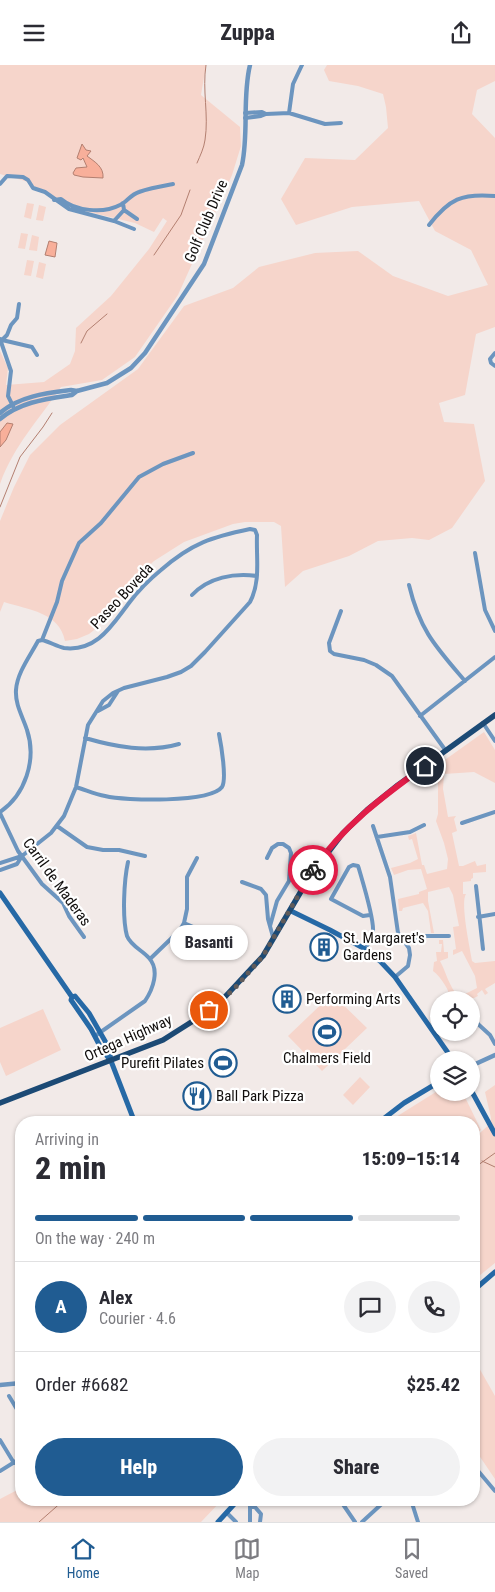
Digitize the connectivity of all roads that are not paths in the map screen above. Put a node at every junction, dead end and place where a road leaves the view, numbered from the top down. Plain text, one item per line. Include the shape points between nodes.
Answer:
1 (250, 65) edge
2 (302, 65) edge
3 (289, 113) junction
4 (245, 116) junction
5 (340, 123) dead end
6 (0, 184) edge
7 (173, 184) dead end
8 (495, 196) edge
9 (54, 200) junction
10 (123, 203) junction
11 (124, 211) junction
12 (137, 219) dead end
13 (114, 221) junction
14 (429, 225) dead end
15 (134, 229) dead end
16 (19, 304) dead end
17 (1, 339) edge
18 (495, 353) edge
19 (37, 355) dead end
20 (495, 366) edge
21 (12, 406) junction
22 (0, 413) edge
23 (0, 419) edge
24 (193, 453) dead end
25 (475, 553) dead end
26 (257, 576) junction
27 (409, 585) dead end
28 (192, 595) dead end
29 (341, 611) dead end
30 (495, 631) edge
31 (42, 640) junction
32 (495, 657) edge
33 (465, 681) junction
34 (495, 715) edge
35 (420, 716) junction
36 (483, 723) junction
37 (219, 734) dead end
38 (85, 738) junction
39 (495, 741) edge
40 (179, 744) dead end
41 (446, 751) junction
42 (76, 787) junction
43 (495, 812) edge
44 (0, 813) edge
45 (462, 823) dead end
46 (424, 825) dead end
47 (57, 826) junction
48 (372, 826) dead end
49 (377, 837) junction
50 (22, 856) junction
51 (145, 856) dead end
52 (197, 858) dead end
53 (267, 858) dead end
54 (128, 862) dead end
55 (0, 863) edge
56 (0, 870) edge
57 (242, 882) dead end
58 (476, 886) dead end
59 (0, 893) edge
60 (291, 911) junction
61 (495, 913) edge
62 (370, 915) junction
63 (478, 917) junction
64 (184, 923) junction
65 (270, 926) junction
66 (198, 929) dead end
67 (84, 937) dead end
68 (449, 937) dead end
69 (274, 939) junction
70 (405, 943) junction
71 (365, 949) junction
72 (483, 949) dead end
73 (150, 959) junction
74 (395, 977) junction
75 (72, 997) junction
76 (480, 1026) edge
77 (101, 1033) junction
78 (95, 1035) junction
79 (495, 1044) edge
80 (447, 1051) edge
81 (495, 1055) edge
82 (111, 1061) junction
83 (480, 1062) edge
84 (430, 1087) edge
85 (477, 1101) edge
86 (0, 1103) edge
87 (132, 1116) edge
88 (387, 1116) edge
89 (494, 1133) edge
90 (495, 1272) edge
91 (480, 1285) edge
92 (15, 1384) edge
93 (0, 1385) edge
94 (9, 1397) dead end
95 (15, 1406) edge
96 (0, 1439) edge
97 (14, 1463) joint
98 (0, 1471) edge
99 (480, 1473) edge
100 (495, 1491) edge
101 (232, 1506) edge
102 (344, 1506) edge
103 (379, 1506) edge
104 (413, 1506) edge
105 (250, 1507) joint
106 (226, 1513) junction
107 (218, 1522) edge
108 (236, 1522) edge
109 (250, 1522) edge
110 (260, 1522) edge
111 (355, 1522) edge
112 (362, 1522) edge
113 (418, 1522) edge

1 - 4 street, Golf Club Drive
2 - 3 street via 293,84
3 - 4 street via 262,112
3 - 5 street via 325,124
4 - 21 street, Golf Club Drive via 242,165 204,263 145,353 131,368 108,383 72,395
6 - 9 street via 7,176 23,177 33,188
7 - 10 street via 139,192
8 - 14 street via 462,197 443,208
9 - 10 street via 61,199 83,209 104,209
9 - 13 street via 69,209
10 - 11 street
11 - 12 street
11 - 13 street
13 - 15 street
16 - 17 street via 17,318
17 - 19 street via 32,347
17 - 21 street via 11,371 8,394
18 - 20 street via 490,359
21 - 22 street, Golf Club Drive
21 - 23 street, Golf Club Drive
24 - 31 street via 139,477 101,523 79,543
25 - 30 street via 485,611
26 - 28 street via 238,574 218,578
26 - 31 street, Paseo Boveda via 255,530 206,540 161,570 97,640 74,648
26 - 38 street via 250,602 191,666 168,677 113,693 103,701 88,725
27 - 33 street via 427,633
29 - 35 street via 329,643 330,651 364,660 392,676
31 - 44 street via 38,641 21,673 16,690 30,742 29,766 18,795
32 - 33 street
33 - 35 street
34 - 36 main road, Ortega Highway
35 - 41 street
36 - 39 street
36 - 41 main road, Ortega Highway
37 - 42 street via 223,752 223,783 216,791 184,799 116,798
38 - 40 street via 121,747 161,748
38 - 42 street
41 - 60 main road, Ortega Highway via 398,785 343,833 317,865
42 - 47 street
43 - 45 street
44 - 50 street, Carril de Maderas
46 - 49 street via 410,832
47 - 50 street
47 - 51 street via 87,847
48 - 49 street
49 - 70 street via 392,889 398,933
50 - 55 street
50 - 56 street via 17,864
50 - 67 street, Carril de Maderas via 42,884 63,903
52 - 64 street via 187,877
53 - 65 street via 278,844 283,844 291,853 289,881 277,901
54 - 73 street via 124,878 127,934 132,944
57 - 65 street via 262,889 266,895
58 - 63 street
59 - 75 main road
60 - 69 main road, Ortega Highway
60 - 71 main road
61 - 63 street
62 - 62 street via 358,866 353,865 331,899 363,916
62 - 71 street via 373,933
63 - 72 street
64 - 66 street
64 - 73 street
65 - 69 street
68 - 70 street via 424,935
69 - 82 main road, Ortega Highway via 234,989 201,1016 163,1039
70 - 74 street via 409,948 408,966
71 - 74 main road
73 - 77 street via 154,979 145,1001
74 - 80 main road
75 - 77 main road via 75,996
75 - 78 main road
76 - 79 street
77 - 78 street
77 - 82 main road
78 - 82 main road
81 - 83 street
82 - 86 main road, Ortega Highway
82 - 87 main road
84 - 88 main road
85 - 89 main road
90 - 91 main road
92 - 93 street
94 - 95 street
96 - 97 street
97 - 98 street
99 - 100 street
101 - 106 main road
102 - 111 street
103 - 112 street
104 - 113 street
105 - 109 street
105 - 110 street via 255,1507 261,1514
106 - 107 main road
106 - 108 street

